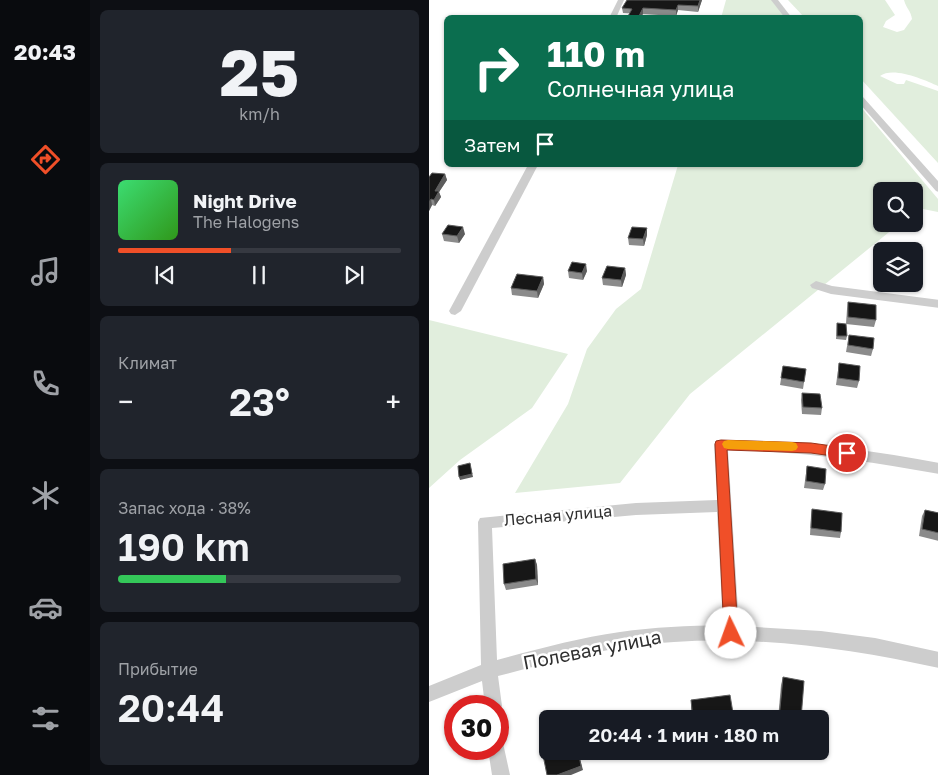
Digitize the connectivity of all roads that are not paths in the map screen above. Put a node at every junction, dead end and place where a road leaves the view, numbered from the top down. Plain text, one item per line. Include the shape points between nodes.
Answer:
1 (621, 0) edge
2 (774, 0) edge
3 (614, 15) edge
4 (786, 15) edge
5 (863, 102) edge
6 (532, 167) edge
7 (938, 189) edge
8 (816, 285) dead end
9 (938, 304) edge
10 (455, 311) dead end
11 (938, 469) edge
12 (725, 506) junction
13 (731, 633) junction
14 (938, 660) edge
15 (489, 670) junction
16 (429, 694) edge
17 (492, 695) edge
18 (499, 760) edge
19 (501, 775) edge

1 - 3 street
2 - 4 street
5 - 7 street
6 - 10 street
8 - 9 street via 831,290
11 - 12 street via 811,448 721,444
12 - 13 street
12 - 15 street, Лесная улица via 635,508 485,522
13 - 14 street, Полевая улица via 875,646
13 - 15 street, Полевая улица via 673,634 619,640
15 - 16 street, Полевая улица
15 - 17 street, Лесная улица
18 - 19 street

